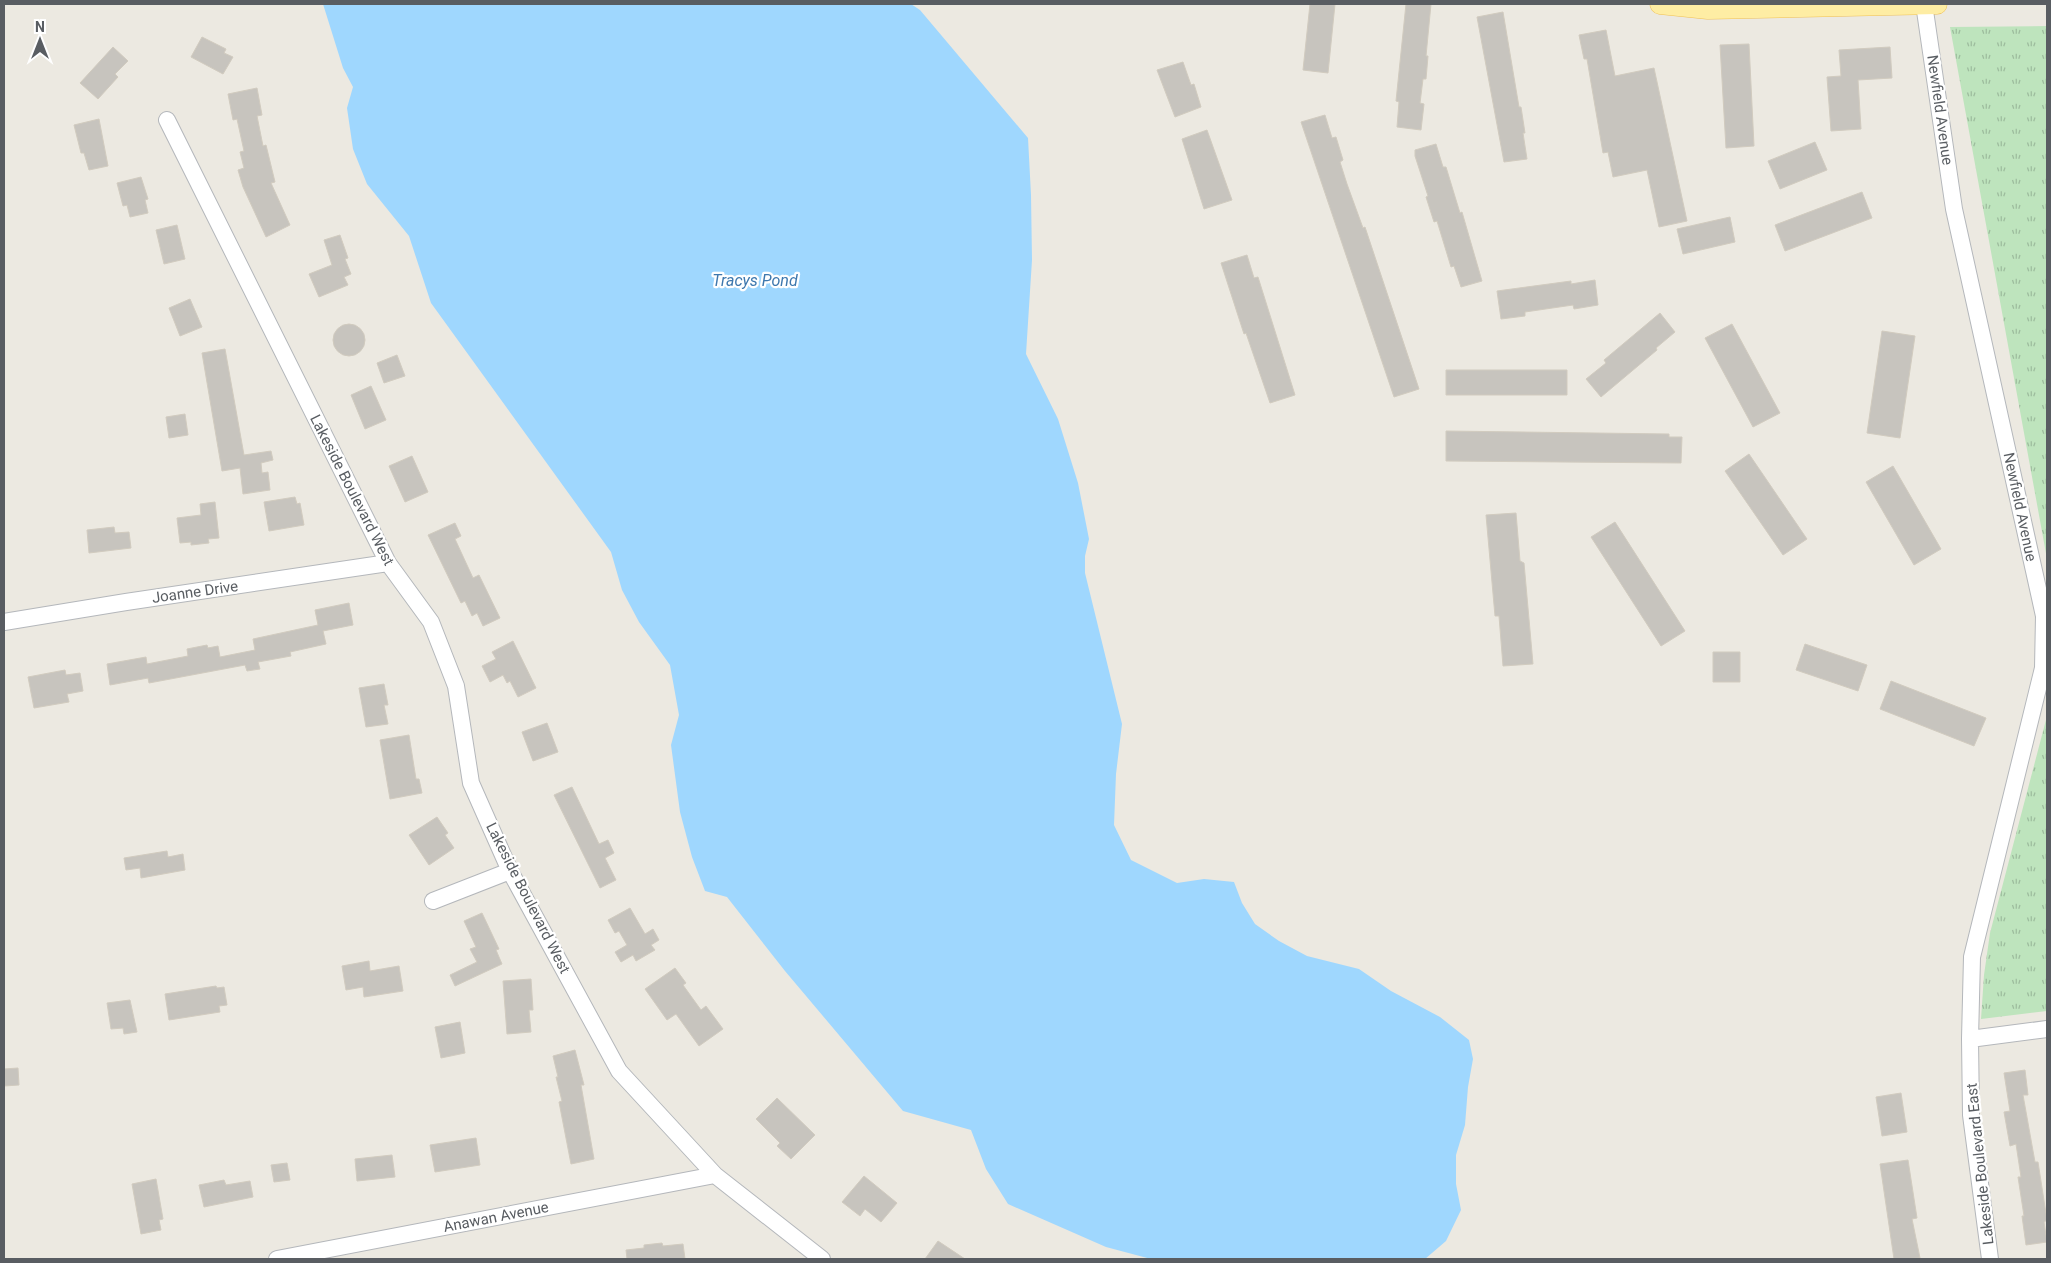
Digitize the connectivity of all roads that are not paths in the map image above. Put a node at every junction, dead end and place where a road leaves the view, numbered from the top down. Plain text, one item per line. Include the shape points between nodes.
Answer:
1 (1660, 4) edge
2 (1924, 4) edge
3 (1937, 4) edge
4 (167, 120) dead end
5 (388, 563) junction
6 (4, 622) edge
7 (510, 871) junction
8 (433, 901) dead end
9 (2047, 1029) edge
10 (1970, 1039) junction
11 (715, 1175) junction
12 (277, 1259) edge
13 (822, 1259) edge
14 (1990, 1259) edge

1 - 2 main road via 1708,9
2 - 3 main road
2 - 10 street, Newfield Avenue via 1954,209 2044,616 2043,668 1972,957
4 - 5 street, Lakeside Boulevard West
5 - 6 street, Joanne Drive
5 - 7 street, Lakeside Boulevard West via 431,622 456,686 471,783
7 - 8 street
7 - 11 street, Lakeside Boulevard West via 619,1071
9 - 10 street
10 - 14 street, Lakeside Boulevard East via 1971,1114
11 - 12 street, Anawan Avenue
11 - 13 street, Lakeside Boulevard West

